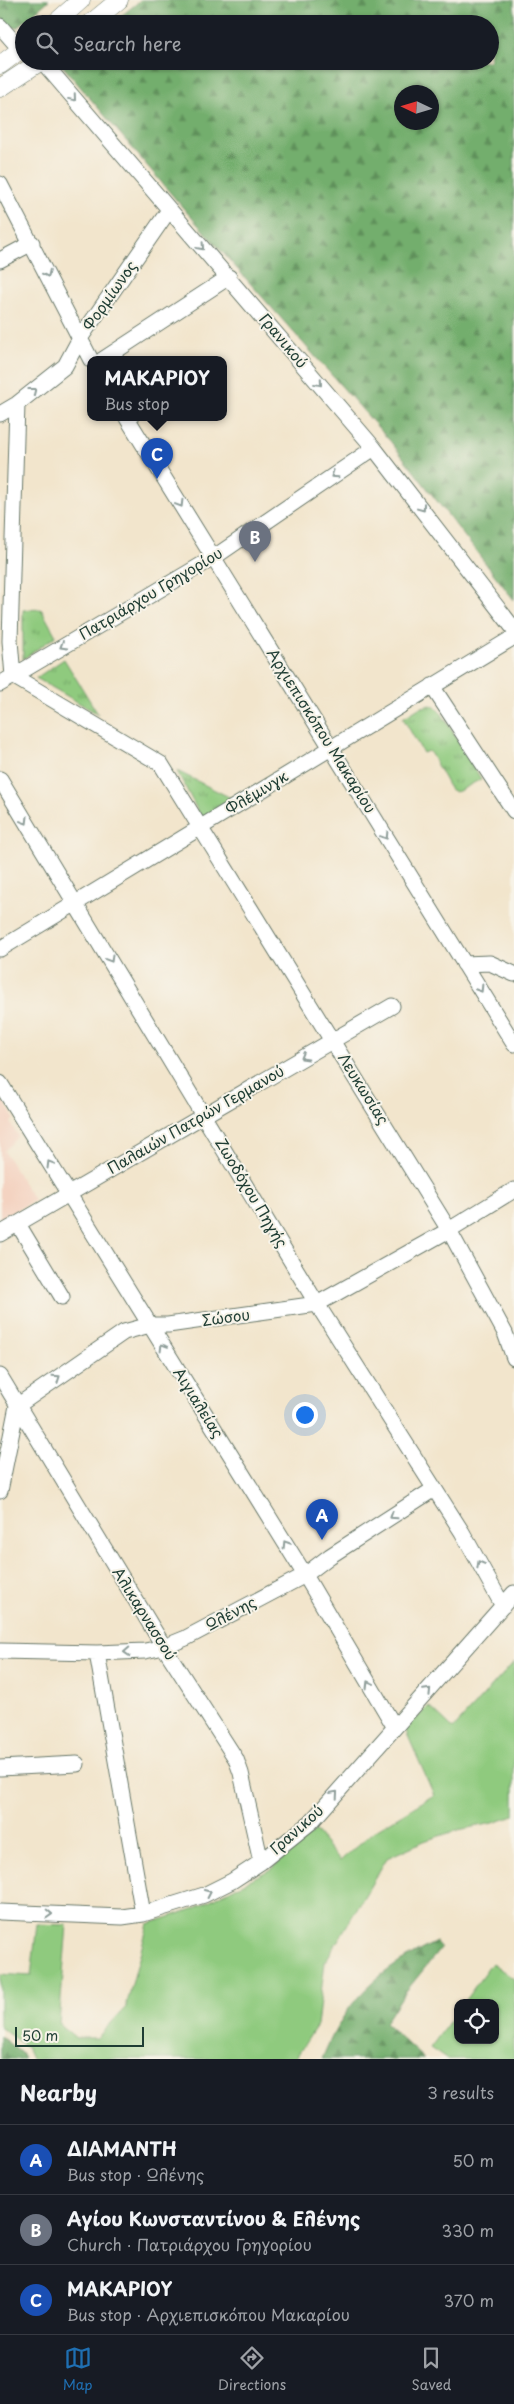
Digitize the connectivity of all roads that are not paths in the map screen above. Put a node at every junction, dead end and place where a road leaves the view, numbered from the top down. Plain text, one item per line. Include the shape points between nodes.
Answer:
1 (81, 0) edge
2 (119, 0) edge
3 (64, 15) edge
4 (101, 15) edge
5 (0, 26) edge
6 (15, 41) edge
7 (15, 53) edge
8 (0, 65) edge
9 (28, 70) edge
10 (50, 70) edge
11 (0, 88) edge
12 (0, 184) edge
13 (169, 210) junction
14 (32, 243) junction
15 (0, 260) edge
16 (229, 277) junction
17 (79, 340) junction
18 (89, 356) edge
19 (108, 356) edge
20 (87, 365) edge
21 (65, 366) junction
22 (16, 404) junction
23 (0, 414) edge
24 (129, 421) edge
25 (374, 448) junction
26 (213, 558) junction
27 (514, 628) edge
28 (514, 637) edge
29 (6, 680) edge
30 (432, 686) junction
31 (331, 748) junction
32 (0, 779) edge
33 (514, 811) edge
34 (199, 828) junction
35 (75, 903) junction
36 (0, 949) edge
37 (464, 964) junction
38 (514, 974) edge
39 (392, 1006) dead end
40 (333, 1041) junction
41 (514, 1044) edge
42 (0, 1083) edge
43 (205, 1115) junction
44 (514, 1190) edge
45 (68, 1194) junction
46 (18, 1224) junction
47 (449, 1230) junction
48 (0, 1234) edge
49 (62, 1297) dead end
50 (317, 1304) junction
51 (150, 1325) junction
52 (514, 1358) edge
53 (0, 1376) edge
54 (17, 1406) junction
55 (434, 1489) junction
56 (0, 1491) edge
57 (305, 1575) junction
58 (514, 1593) edge
59 (503, 1606) junction
60 (164, 1647) junction
61 (0, 1651) edge
62 (97, 1653) junction
63 (394, 1726) junction
64 (77, 1764) dead end
65 (0, 1768) edge
66 (262, 1862) junction
67 (0, 1912) edge
68 (143, 1914) junction

1 - 3 street
2 - 4 street
5 - 6 street
7 - 8 street
9 - 11 street
10 -> 13 street, Γρανικού
12 - 14 street
13 -> 16 street, Γρανικού
13 - 17 street, Φορμίωνος
14 - 15 street
14 -> 17 street
16 - 19 street
16 -> 25 street, Γρανικού
17 - 18 street
17 - 21 street, Φορμίωνος
20 - 21 street
22 -> 21 street, Φορμίωνος
22 - 23 street, Φορμίωνος
22 - 29 street via 10,641
24 -> 26 street, Αρχιεπισκόπου Μακαρίου
25 -> 26 street, Πατριάρχου Γρηγορίου
25 -> 27 street, Γρανικού
26 -> 29 street, Πατριάρχου Γρηγορίου
26 - 31 street, Αρχιεπισκόπου Μακαρίου
28 - 30 street, Φλέμινγκ
29 - 34 street, Λευκωσίας via 161,764
30 - 31 street, Φλέμινγκ
30 - 33 street
31 - 34 street, Φλέμινγκ
31 -> 37 street, Αρχιεπισκόπου Μακαρίου
32 -> 35 street, Ζωοδόχου Πηγής
34 - 35 street, Φλέμινγκ
34 - 40 street, Λευκωσίας
35 - 36 street, Φλέμινγκ
35 -> 43 street, Ζωοδόχου Πηγής
37 - 38 street via 490,963
37 -> 41 street, Αρχιεπισκόπου Μακαρίου
39 - 40 street, Παλαιών Πατρών Γερμανού
40 -> 43 street, Παλαιών Πατρών Γερμανού
40 - 47 street, Λευκωσίας
45 -> 42 street, Αιγιαλείας
43 - 45 street, Παλαιών Πατρών Γερμανού
43 - 50 street, Ζωοδόχου Πηγής
44 - 47 street, Σώσου
45 - 46 street, Παλαιών Πατρών Γερμανού
45 - 51 street, Αιγιαλείας
46 - 48 street, Παλαιών Πατρών Γερμανού
46 - 49 street
47 - 50 street, Σώσου
47 - 52 street, Λευκωσίας via 505,1333
50 - 51 street, Σώσου
50 - 55 street, Ζωοδόχου Πηγής
54 -> 51 street, Σώσου via 124,1332
57 -> 51 street, Αιγιαλείας
53 - 54 street, Αλικαρνασσού
54 - 56 street
54 - 60 street, Αλικαρνασσού
55 -> 57 street, Ωλένης
59 -> 55 street, Ζωοδόχου Πηγής
57 - 60 street, Ωλένης
63 -> 57 street, Αιγιαλείας
58 - 59 street, Γρανικού
63 -> 59 street, Γρανικού
60 -> 62 street, Ωλένης
60 - 66 street, Αλικαρνασσού via 236,1759
61 - 62 street, Ωλένης
62 - 68 street
66 -> 63 street, Γρανικού via 311,1822
64 - 65 street
68 -> 66 street, Γρανικού via 204,1896
67 -> 68 street, Γρανικού via 122,1917

